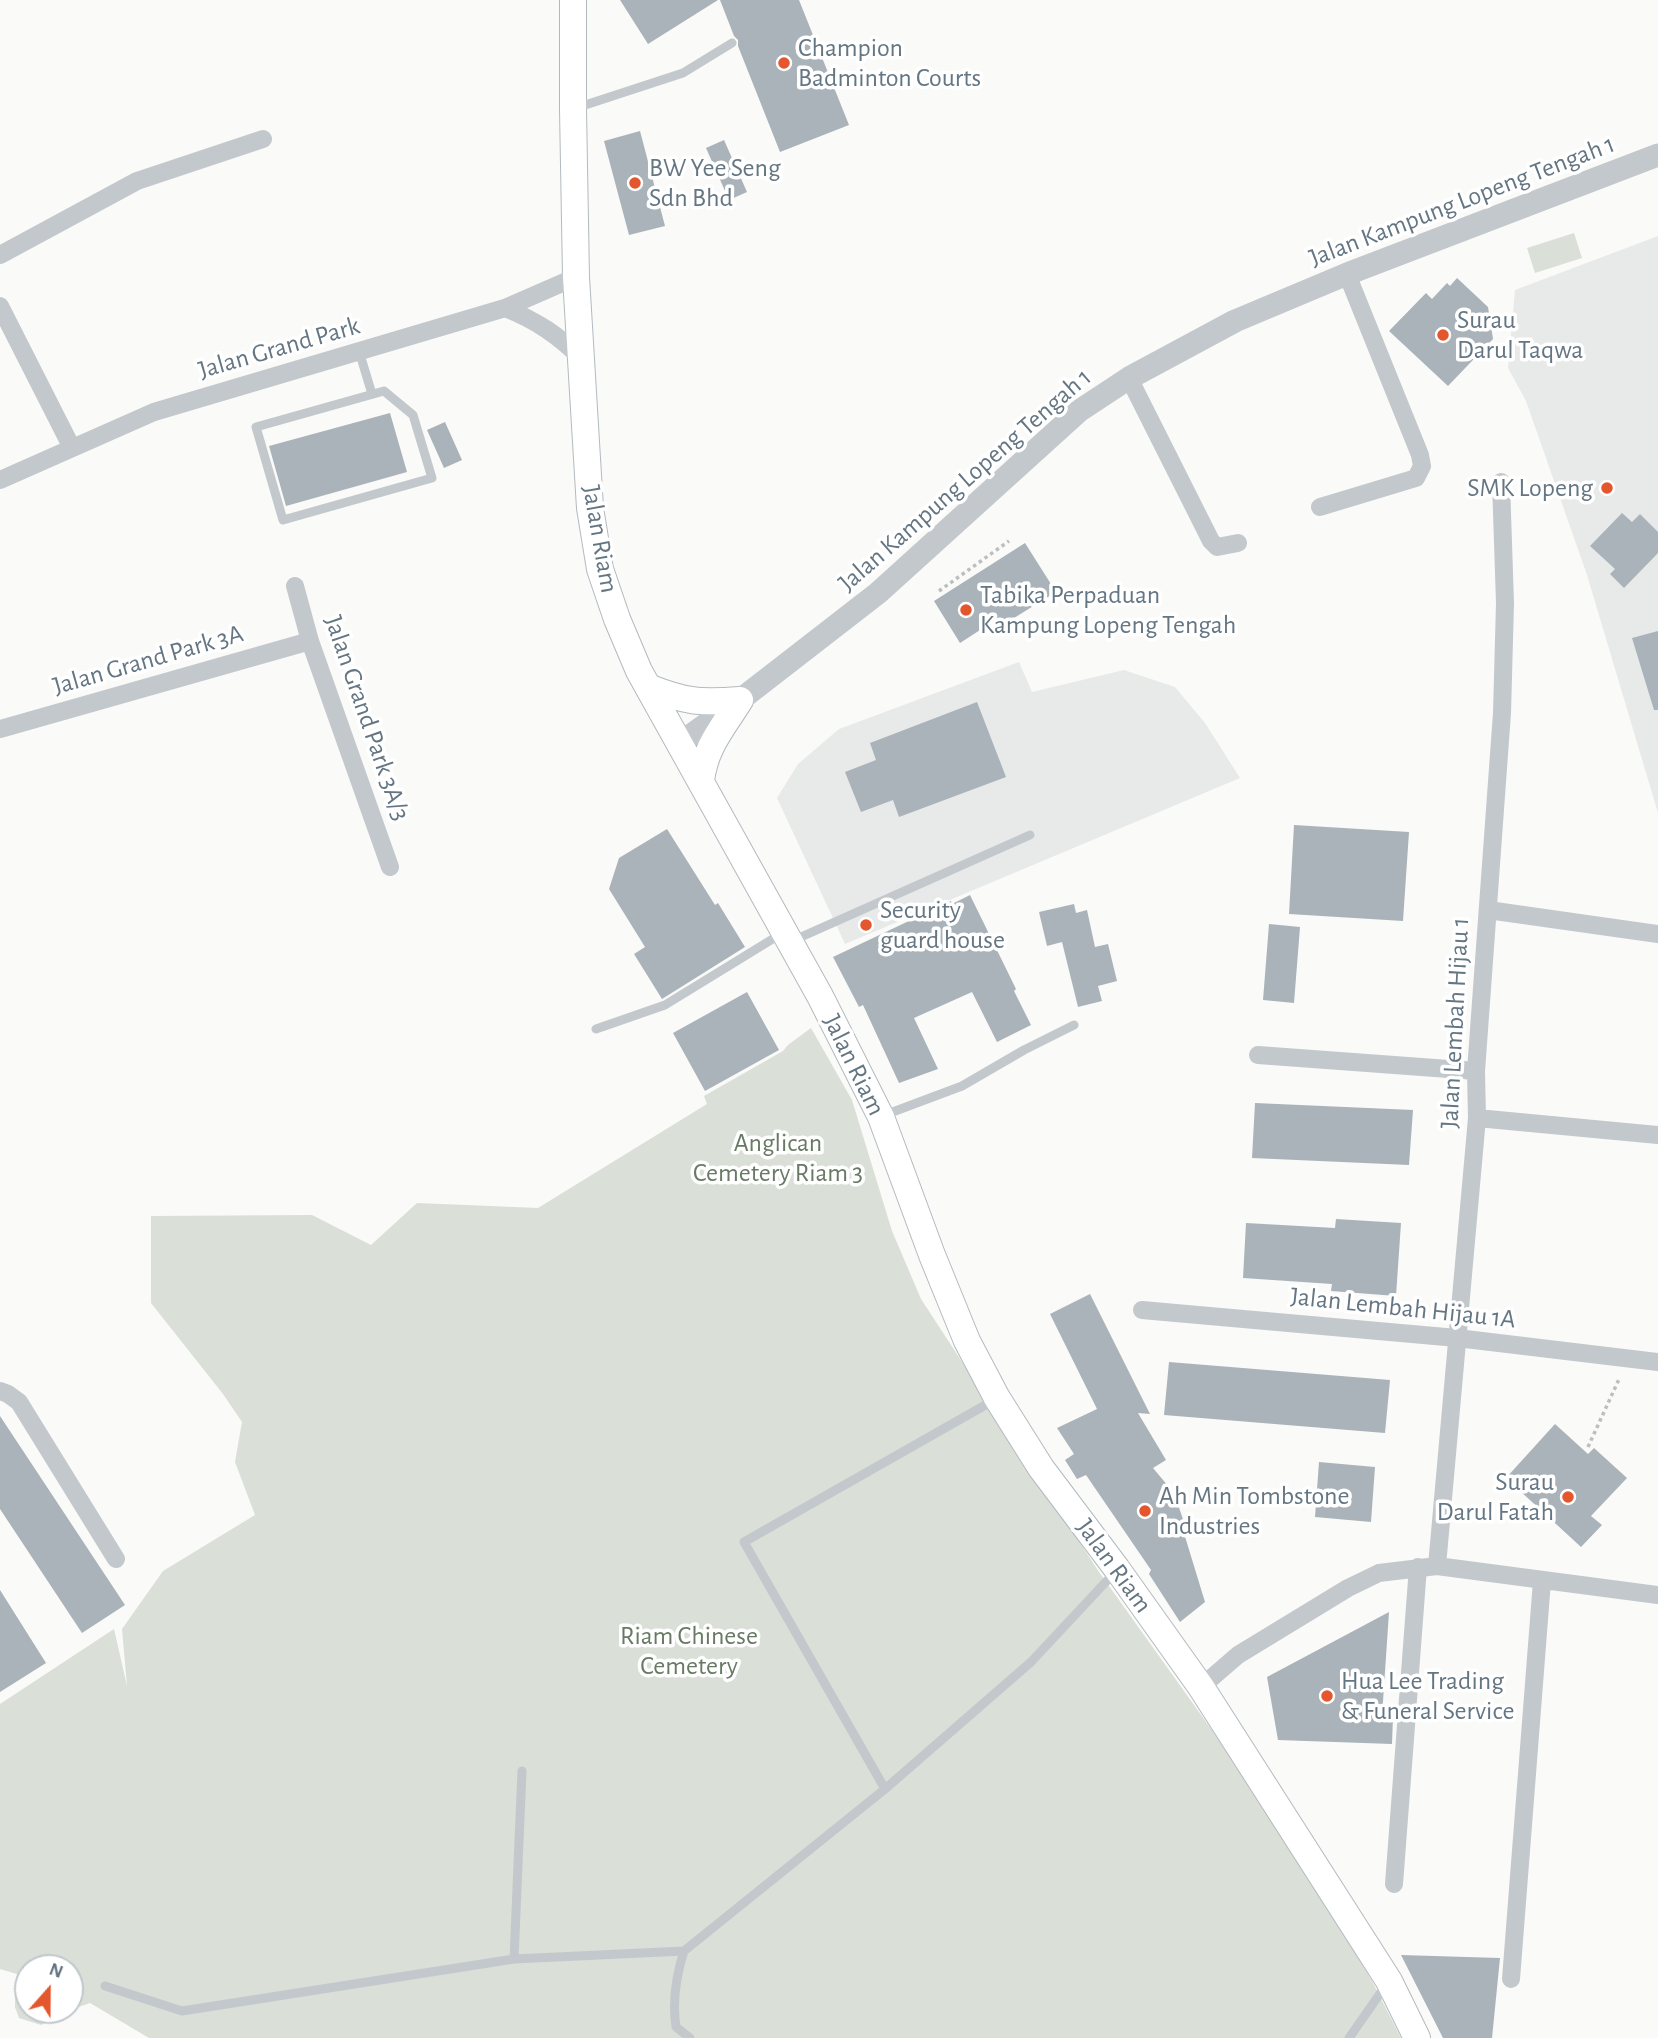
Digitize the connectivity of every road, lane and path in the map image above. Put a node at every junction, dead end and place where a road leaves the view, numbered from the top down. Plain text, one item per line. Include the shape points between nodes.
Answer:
1 (573, 0) edge
2 (732, 43) dead end
3 (573, 109) junction
4 (263, 139) dead end
5 (1658, 155) edge
6 (0, 255) edge
7 (1347, 274) junction
8 (576, 277) junction
9 (0, 306) edge
10 (505, 308) junction
11 (359, 351) junction
12 (582, 359) junction
13 (1129, 378) junction
14 (372, 394) junction
15 (72, 448) junction
16 (0, 481) edge
17 (1501, 482) dead end
18 (1320, 507) dead end
19 (1009, 541) dead end
20 (1238, 543) dead end
21 (295, 586) dead end
22 (939, 591) dead end
23 (310, 641) junction
24 (648, 687) junction
25 (740, 700) junction
26 (0, 729) edge
27 (680, 743) junction
28 (701, 781) junction
29 (1030, 835) dead end
30 (390, 867) dead end
31 (1488, 910) junction
32 (1658, 934) edge
33 (788, 937) junction
34 (1074, 1025) dead end
35 (596, 1029) dead end
36 (1258, 1055) dead end
37 (1476, 1071) junction
38 (881, 1117) junction
39 (1477, 1118) junction
40 (1658, 1135) edge
41 (1142, 1310) dead end
42 (1457, 1338) junction
43 (1629, 1359) junction
44 (1658, 1362) edge
45 (0, 1391) edge
46 (997, 1398) junction
47 (1588, 1447) dead end
48 (116, 1559) dead end
49 (1437, 1566) junction
50 (1418, 1567) junction
51 (1117, 1569) junction
52 (1542, 1581) junction
53 (1658, 1595) edge
54 (1201, 1687) junction
55 (522, 1771) dead end
56 (886, 1789) junction
57 (1394, 1884) dead end
58 (684, 1951) junction
59 (514, 1959) junction
60 (1511, 1979) dead end
61 (1390, 1981) junction
62 (105, 1986) dead end
63 (690, 2038) edge
64 (1349, 2038) edge
65 (1417, 2038) edge

1 - 3 main road, Jalan Riam
2 - 3 lane via 683,73
3 - 8 main road, Jalan Riam
4 - 6 street via 137,181
5 - 7 street, Jalan Kampung Lopeng Tengah 1
7 - 13 street, Jalan Kampung Lopeng Tengah 1 via 1235,321
7 - 18 street via 1422,466 1416,478
8 - 10 street, Jalan Grand Park
8 - 12 main road, Jalan Riam
9 - 15 street
10 - 11 street, Jalan Grand Park
10 - 12 street via 545,327
11 - 14 lane
11 - 15 street, Jalan Grand Park via 154,412
12 - 24 main road, Jalan Riam via 590,508 600,569
13 - 20 street via 1211,541 1217,547
13 - 25 street, Jalan Kampung Lopeng Tengah 1 via 1079,411 878,593
14 - 14 lane via 384,391 413,415 432,478 283,520 256,427
15 - 16 street, Jalan Grand Park
17 - 31 street, Jalan Lembah Hijau 1 via 1505,617
19 - 22 path
21 - 23 street, Jalan Grand Park 3A/3
23 - 26 street, Jalan Grand Park 3A
23 - 30 street, Jalan Grand Park 3A/3
24 - 25 main road via 693,702
24 - 27 main road, Jalan Riam
25 - 27 street, Jalan Kampung Lopeng Tengah 1
25 - 28 main road via 708,749
27 - 28 main road, Jalan Riam
28 - 33 main road, Jalan Riam
29 - 33 lane
31 - 32 street
31 - 37 street, Jalan Lembah Hijau 1
33 - 35 lane via 665,1005
33 - 38 main road, Jalan Riam
34 - 38 lane via 962,1086
36 - 37 street
37 - 39 street, Jalan Lembah Hijau 1
38 - 46 main road, Jalan Riam via 967,1341
39 - 40 street
39 - 42 street, Jalan Lembah Hijau 1
41 - 42 street, Jalan Lembah Hijau 1A
42 - 43 street, Jalan Lembah Hijau 1A
42 - 49 street, Jalan Lembah Hijau 1
43 - 44 street, Jalan Lembah Hijau 1A
43 - 47 path
45 - 48 street via 19,1402
46 - 51 main road, Jalan Riam via 1041,1468
46 - 56 lane via 744,1542
49 - 50 street
49 - 52 street
50 - 54 street via 1378,1573 1348,1588 1238,1655
50 - 57 street
51 - 54 main road, Jalan Riam
51 - 56 lane via 1031,1662
52 - 53 street
52 - 60 street
54 - 61 main road, Jalan Riam
55 - 59 lane
56 - 58 lane
58 - 59 lane
58 - 63 lane via 673,2008 676,2027
59 - 62 lane via 183,2011
61 - 64 lane
61 - 65 main road, Jalan Riam

